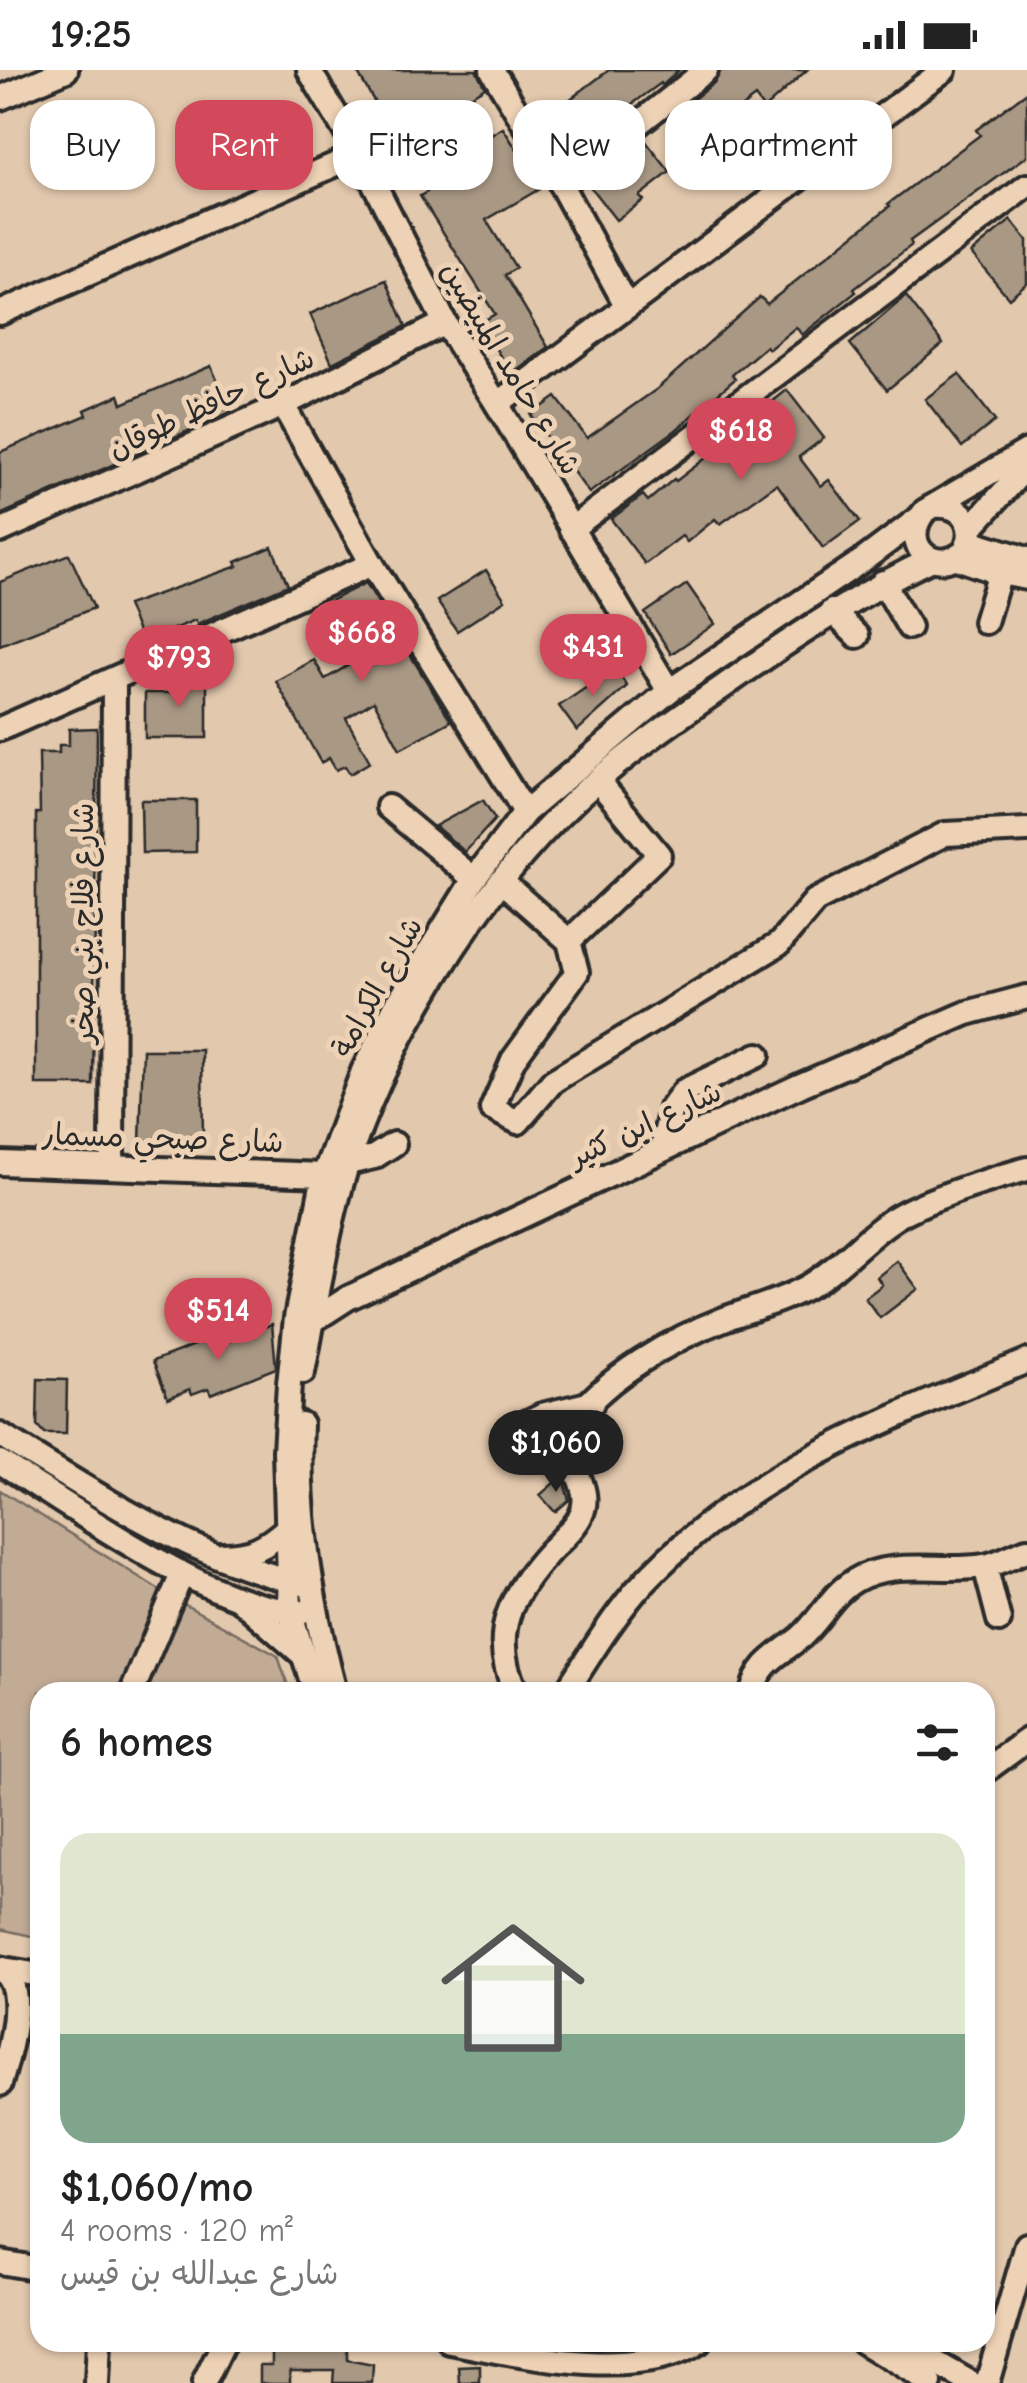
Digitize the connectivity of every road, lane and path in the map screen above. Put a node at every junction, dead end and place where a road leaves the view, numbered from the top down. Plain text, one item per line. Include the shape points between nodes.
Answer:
1 (66, 70) edge
2 (309, 70) edge
3 (492, 70) edge
4 (944, 70) edge
5 (700, 72) edge
6 (0, 98) edge
7 (513, 106) edge
8 (333, 111) edge
9 (645, 116) edge
10 (333, 165) edge
11 (1027, 186) edge
12 (377, 190) edge
13 (563, 190) edge
14 (626, 305) junction
15 (0, 313) edge
16 (445, 323) junction
17 (497, 404) junction
18 (283, 405) junction
19 (1027, 451) edge
20 (1027, 466) edge
21 (926, 513) junction
22 (571, 529) junction
23 (0, 532) edge
24 (966, 542) junction
25 (1027, 559) edge
26 (932, 560) junction
27 (372, 564) junction
28 (1000, 573) junction
29 (1027, 578) edge
30 (883, 582) junction
31 (832, 612) junction
32 (985, 622) dead end
33 (909, 626) dead end
34 (858, 636) dead end
35 (114, 680) junction
36 (669, 692) junction
37 (0, 729) edge
38 (598, 781) junction
39 (388, 807) dead end
40 (524, 812) junction
41 (1027, 830) edge
42 (474, 879) junction
43 (501, 881) junction
44 (569, 941) junction
45 (1027, 997) edge
46 (758, 1055) dead end
47 (394, 1144) dead end
48 (662, 1148) junction
49 (0, 1162) edge
50 (348, 1163) junction
51 (112, 1165) junction
52 (1027, 1169) edge
53 (324, 1174) junction
54 (305, 1319) junction
55 (1027, 1361) edge
56 (592, 1403) junction
57 (511, 1430) dead end
58 (0, 1435) edge
59 (0, 1462) edge
60 (287, 1528) junction
61 (1027, 1550) edge
62 (214, 1556) junction
63 (986, 1566) junction
64 (182, 1574) junction
65 (301, 1583) junction
66 (238, 1598) junction
67 (290, 1611) junction
68 (315, 1612) junction
69 (999, 1620) dead end
70 (304, 1656) junction
71 (136, 1682) edge
72 (313, 1682) edge
73 (332, 1682) edge
74 (513, 1682) edge
75 (572, 1682) edge
76 (756, 1682) edge
77 (1027, 1740) edge
78 (995, 1764) edge
79 (5, 1975) edge
80 (30, 1976) edge
81 (0, 2084) edge
82 (1027, 2246) edge
83 (0, 2262) edge
84 (30, 2268) edge
85 (995, 2327) edge
86 (99, 2352) edge
87 (219, 2352) edge
88 (511, 2352) edge
89 (683, 2352) edge
90 (879, 2352) edge
91 (917, 2352) edge
92 (988, 2352) edge
93 (97, 2383) edge
94 (204, 2383) edge
95 (930, 2383) edge
96 (971, 2383) edge
97 (987, 2383) edge

1 - 6 street
2 - 8 street, شارع حامد المبيضين
3 - 7 street
4 - 14 street
5 - 9 street
10 - 15 street
11 - 22 street
12 - 16 street, شارع حامد المبيضين
13 - 14 street
14 - 17 street
16 - 17 street, شارع حامد المبيضين
16 - 18 street, شارع حافظ طوقان
17 - 22 street, شارع حامد المبيضين
18 - 23 street, شارع حافظ طوقان
18 - 27 street
19 - 21 street, شارع الكرامة
20 - 24 street
21 - 24 street via 946,505 958,509 966,517
21 - 26 street via 914,529
21 - 36 street, شارع الكرامة
22 - 36 street, شارع حامد المبيضين
24 - 25 street
24 - 26 street via 944,562
24 - 28 street
26 - 30 street, شارع الكرامة
27 - 35 street
27 - 40 street
28 - 29 street
28 - 32 street
30 - 31 street, شارع الكرامة
30 - 33 street
31 - 34 street
31 - 38 street, شارع الكرامة
35 - 37 street
35 - 51 street, شارع فلاح بني صخر
36 - 40 street, شارع الكرامة
38 - 43 street, شارع الكرامة
38 - 44 street via 660,855
39 - 42 street
40 - 42 street, شارع الكرامة
41 - 44 street via 945,834 815,902 779,944 552,1081 518,1122 492,1109 513,1060 577,972
42 - 53 street, شارع الكرامة via 396,1003
43 - 44 street
43 - 50 street, شارع الكرامة via 411,1021
45 - 48 street, شارع ابن كثير via 967,1013
46 - 48 street via 684,1091 671,1108
47 - 50 street
48 - 54 street, شارع ابن كثير
49 - 51 street, شارع صبحي مسمار
50 - 54 street, شارع الكرامة
51 - 53 street, شارع صبحي مسمار
52 - 56 street via 896,1216 805,1289 672,1341
53 - 54 street, شارع الكرامة
54 - 60 street, شارع الكرامة via 286,1434
54 - 65 street, شارع الكرامة
55 - 75 street via 858,1432 727,1508 637,1590
56 - 57 street
56 - 74 street via 572,1424 568,1443 585,1494 581,1516 522,1581 504,1626
58 - 62 street via 133,1517
59 - 64 street
60 - 62 street via 263,1548
60 - 65 street, شارع الكرامة
61 - 63 street
62 - 65 street
63 - 69 street
63 - 76 street via 896,1570 854,1580 818,1622 770,1658
64 - 66 street
64 - 71 street
65 - 67 street, شارع الكرامة
65 - 68 street, شارع الكرامة
66 - 67 street
66 - 70 street
67 - 68 street
67 - 70 street, شارع الكرامة
68 - 73 street, شارع الكرامة
70 - 72 street, شارع الكرامة
77 - 78 street
79 - 80 street
79 - 81 street via 13,2036
82 - 85 street
83 - 84 street
86 - 93 street
87 - 94 street
88 - 89 street via 629,2364
90 - 95 street
91 - 96 street
92 - 97 street

